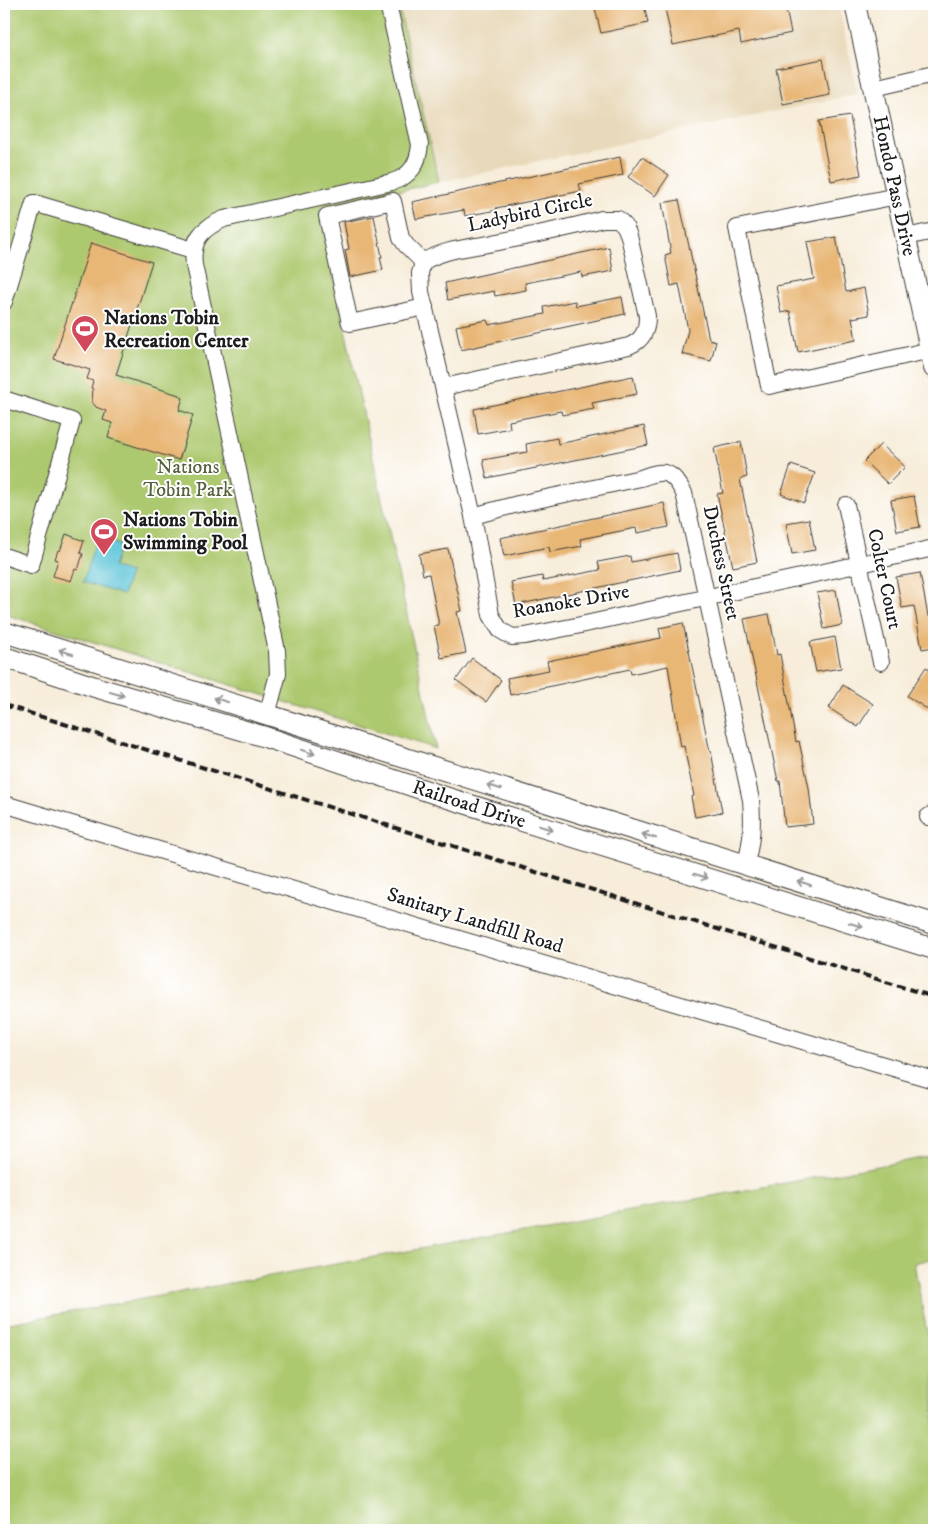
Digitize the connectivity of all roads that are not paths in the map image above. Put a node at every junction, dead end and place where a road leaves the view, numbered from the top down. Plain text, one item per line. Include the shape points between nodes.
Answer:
1 (388, 4) edge
2 (855, 4) edge
3 (934, 74) edge
4 (874, 88) junction
5 (897, 196) junction
6 (934, 231) edge
7 (906, 237) junction
8 (193, 250) junction
9 (423, 262) junction
10 (4, 302) edge
11 (425, 307) junction
12 (932, 359) edge
13 (444, 387) junction
14 (4, 399) edge
15 (846, 506) dead end
16 (472, 516) junction
17 (934, 548) edge
18 (4, 556) edge
19 (859, 565) junction
20 (706, 597) junction
21 (4, 632) edge
22 (4, 658) edge
23 (881, 662) dead end
24 (268, 715) junction
25 (262, 736) junction
26 (4, 804) edge
27 (746, 864) junction
28 (934, 924) edge
29 (934, 949) edge
30 (934, 1080) edge

1 - 8 street via 420,144 412,170 392,182 224,218 203,232
2 - 4 main road, Hondo Pass Drive
3 - 4 street
4 - 5 main road, Hondo Pass Drive
5 - 7 main road, Hondo Pass Drive
5 - 12 street via 737,228 769,386
6 - 7 street
7 - 12 main road, Hondo Pass Drive
8 - 10 street via 34,203
8 - 24 street via 277,651 278,674
9 - 11 street, Roanoke Drive via 420,274
9 - 11 street via 401,238 393,201 327,216 350,323
9 - 13 street, Ladybird Circle via 454,250 602,219 618,219 629,236 647,316 643,337 628,346
11 - 13 street, Roanoke Drive
13 - 16 street, Roanoke Drive
14 - 18 street via 72,421 31,565
15 - 19 street, Colter Court
16 - 20 street, Roanoke Drive via 492,614 500,630 508,636 533,634
16 - 20 street, Duchess Street via 665,472 677,480 684,493
17 - 19 street, Roanoke Drive
19 - 20 street, Roanoke Drive
19 - 23 street, Colter Court
20 - 27 street, Duchess Street via 751,800 752,838
24 -> 21 main road, Railroad Drive
22 -> 25 main road, Railroad Drive
24 - 25 main road
27 -> 24 main road, Railroad Drive
25 -> 29 main road, Railroad Drive via 448,798
26 - 30 street, Sanitary Landfill Road
28 -> 27 main road, Railroad Drive

